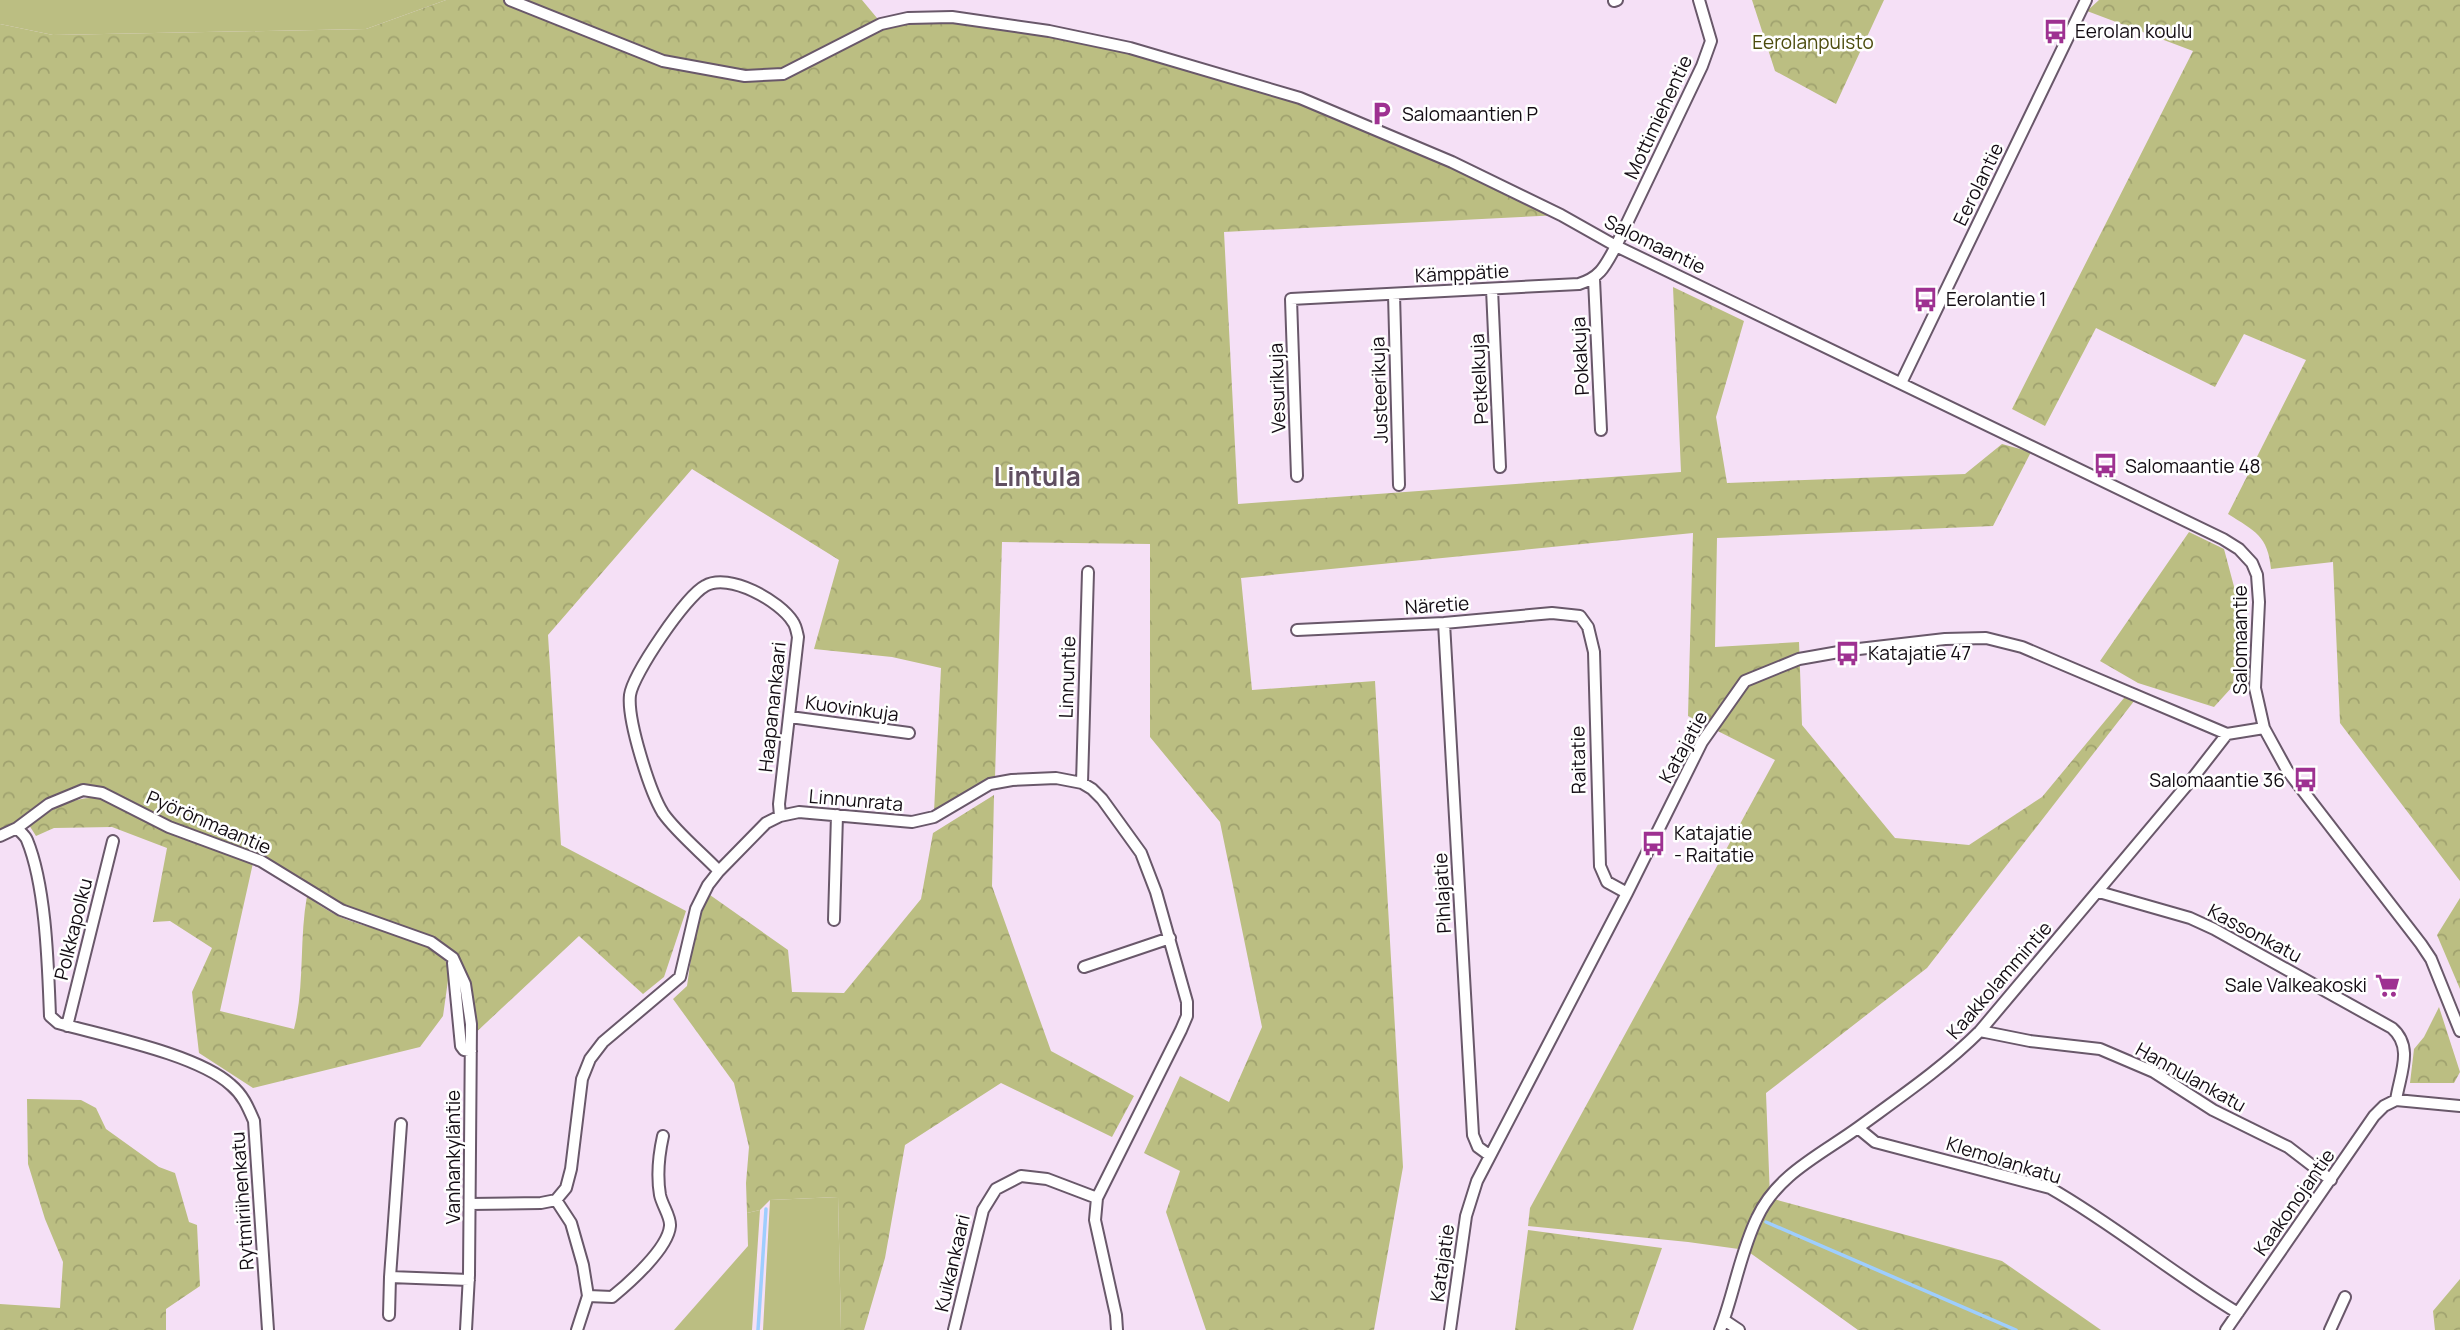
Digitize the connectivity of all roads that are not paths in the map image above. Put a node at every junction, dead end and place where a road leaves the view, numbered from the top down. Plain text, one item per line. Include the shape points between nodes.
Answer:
1 (510, 0) edge
2 (1699, 0) edge
3 (2086, 0) edge
4 (1616, 246) junction
5 (1594, 279) junction
6 (1492, 289) junction
7 (1394, 294) junction
8 (1292, 299) joint
9 (1901, 383) junction
10 (1601, 430) dead end
11 (1500, 467) dead end
12 (1297, 476) dead end
13 (1399, 485) dead end
14 (1088, 572) dead end
15 (1580, 616) joint
16 (1444, 623) junction
17 (1297, 630) dead end
18 (790, 717) junction
19 (2264, 728) junction
20 (909, 733) dead end
21 (2227, 734) junction
22 (1082, 783) junction
23 (837, 815) junction
24 (780, 816) junction
25 (17, 828) junction
26 (0, 836) edge
27 (113, 841) dead end
28 (719, 871) junction
29 (2099, 892) junction
30 (1628, 893) junction
31 (834, 920) dead end
32 (1170, 938) junction
33 (453, 958) junction
34 (1084, 967) dead end
35 (67, 1026) junction
36 (1980, 1031) junction
37 (2460, 1031) edge
38 (471, 1051) junction
39 (2396, 1100) junction
40 (2460, 1106) edge
41 (401, 1124) dead end
42 (1858, 1128) junction
43 (663, 1136) dead end
44 (1489, 1155) junction
45 (2331, 1180) junction
46 (1097, 1198) junction
47 (556, 1200) junction
48 (470, 1203) junction
49 (390, 1277) junction
50 (469, 1280) junction
51 (588, 1296) junction
52 (2346, 1297) dead end
53 (2238, 1313) junction
54 (388, 1315) dead end
55 (1722, 1325) edge
56 (268, 1330) edge
57 (466, 1330) edge
58 (577, 1330) edge
59 (954, 1330) edge
60 (1117, 1330) edge
61 (1450, 1330) edge
62 (1739, 1330) edge
63 (2225, 1330) edge
64 (2330, 1330) edge

1 - 4 street, Salomaantie via 663,61 745,76 783,74 881,24 908,18 952,18 1035,29 1130,48 1300,98 1452,162
2 - 4 street, Mottimiehentie via 1711,41
3 - 9 street, Eerolantie
4 - 5 street
4 - 9 street, Salomaantie
5 - 6 street, Kämppätie via 1579,284
5 - 10 street, Pokakuja
6 - 7 street, Kämppätie
6 - 11 street, Petkelkuja
7 - 8 street, Kämppätie
7 - 13 street, Justeerikuja
8 - 12 street, Vesurikuja
9 - 19 street, Salomaantie via 2239,549 2257,575 2255,688
14 - 22 street, Linnuntie
15 - 16 street, Näretie via 1552,613
15 - 30 street, Raitatie via 1594,652 1600,866 1607,882
16 - 17 street, Näretie
16 - 44 street, Pihlajatie via 1473,1135 1478,1147
18 - 20 street, Kuovinkuja
18 - 24 street, Haapanankaari
18 - 28 street, Haapanankaari via 799,637 793,621 737,583 717,581 703,586 637,673 630,695 631,715 652,791 664,815
19 - 21 street
19 - 37 street, Salomaantie via 2287,770 2431,959
21 - 29 street, Kaakkolammintie
21 - 30 street, Katajatie via 2022,647 1986,638 1945,639 1799,659 1745,681 1717,718
22 - 23 street, Linnunrata via 1056,778 990,784 934,817 912,822
22 - 32 street via 1102,799 1141,853
23 - 24 street, Linnunrata via 799,812
23 - 31 street
24 - 28 street via 766,823
25 - 26 street, Pyörönmaantie
25 - 33 street, Pyörönmaantie via 49,804 83,790 102,793 169,827 261,861 341,910 432,942
25 - 35 street via 26,837 37,880 50,1016
27 - 35 street, Polkkapolku
28 - 47 street via 696,909 680,977 603,1042 590,1059 582,1079 571,1169 566,1188
29 - 36 street, Kaakkolammintie
29 - 39 street, Kassonkatu via 2214,929 2392,1028 2404,1047
30 - 44 street, Katajatie
32 - 34 street
32 - 46 street via 1187,1016
33 - 38 street, Vanhankyläntie via 465,984
33 - 38 street via 461,1046
35 - 56 street, Rytmiriihenkatu via 196,1063 230,1084 245,1100 254,1121
36 - 42 street, Kaakkolammintie via 1954,1057
36 - 45 street, Hannulankatu via 2100,1049 2154,1072 2213,1110 2288,1147
38 - 48 street, Vanhankyläntie
39 - 40 street
39 - 45 street, Kaakonojantie via 2374,1116
41 - 49 street
42 - 53 street, Klemolankatu via 1875,1142 2050,1188
42 - 55 street, Kaakkolammintie via 1796,1168 1770,1198 1757,1217
43 - 51 street via 660,1195 670,1225 664,1241 612,1297
44 - 61 street, Katajatie via 1466,1216
45 - 53 street, Kaakonojantie
46 - 59 street, Kuikankaari via 1047,1179 1021,1176 996,1189 983,1210
46 - 60 street via 1096,1220
47 - 48 street
47 - 51 street via 571,1223
48 - 50 street, Vanhankyläntie
49 - 50 street
49 - 54 street
50 - 57 street, Vanhankyläntie
51 - 58 street
52 - 64 street
53 - 63 street, Kaakonojantie
55 - 62 street

